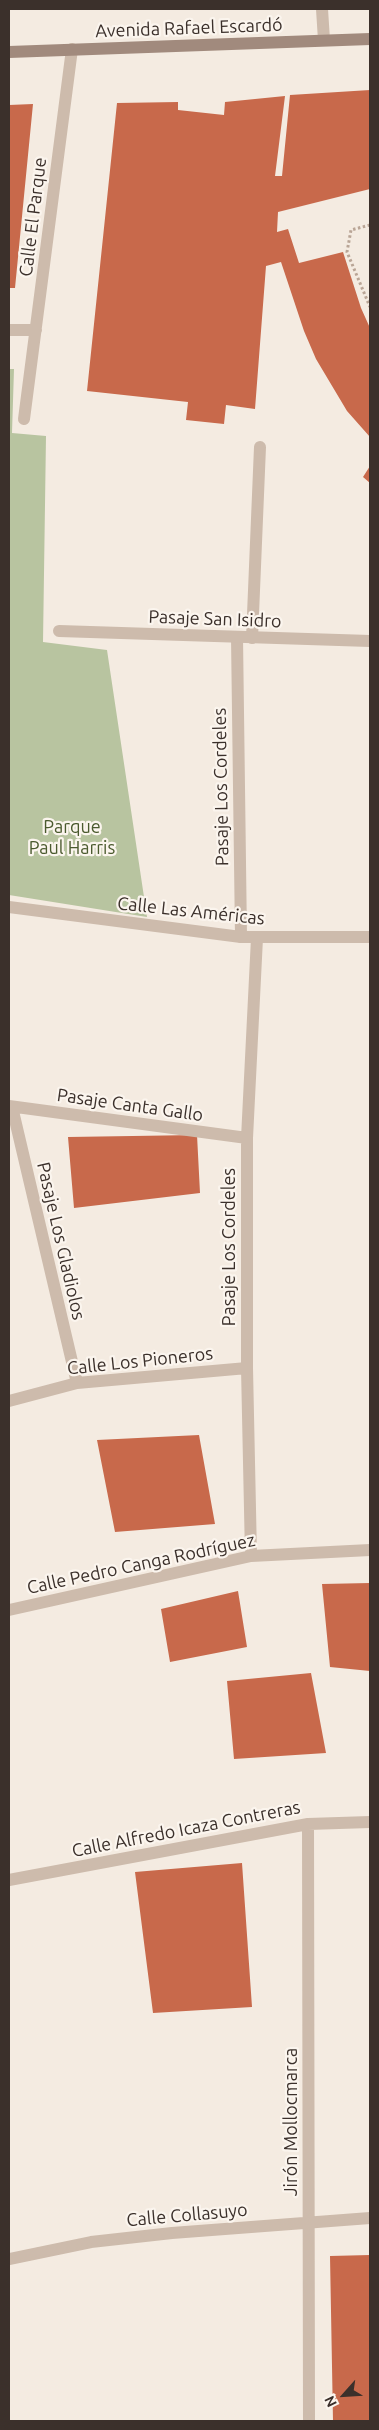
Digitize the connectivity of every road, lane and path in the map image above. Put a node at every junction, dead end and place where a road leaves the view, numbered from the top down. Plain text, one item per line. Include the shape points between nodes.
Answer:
1 (322, 9) edge
2 (370, 39) edge
3 (324, 40) junction
4 (72, 49) junction
5 (9, 52) edge
6 (370, 225) edge
7 (370, 307) edge
8 (9, 330) edge
9 (36, 330) junction
10 (24, 419) dead end
11 (260, 447) dead end
12 (59, 631) dead end
13 (237, 637) junction
14 (252, 638) junction
15 (370, 641) edge
16 (9, 907) edge
17 (241, 937) junction
18 (370, 937) edge
19 (257, 938) junction
20 (10, 1107) edge
21 (247, 1138) junction
22 (246, 1368) junction
23 (77, 1383) junction
24 (9, 1401) edge
25 (370, 1550) edge
26 (251, 1556) junction
27 (9, 1610) edge
28 (370, 1822) edge
29 (308, 1824) junction
30 (9, 1880) edge
31 (370, 2218) edge
32 (309, 2222) junction
33 (9, 2259) edge
34 (309, 2421) edge

1 - 3 street
2 - 3 street, Avenida Rafael Escardó
3 - 4 street, Avenida Rafael Escardó
4 - 5 street, Avenida Rafael Escardó
4 - 9 street, Calle El Parque
6 - 7 path via 352,230 347,252
8 - 9 street
9 - 10 street, Calle El Parque
11 - 14 street
12 - 13 street, Pasaje San Isidro
13 - 14 street, Pasaje San Isidro
13 - 17 street, Pasaje Los Cordeles
14 - 15 street, Pasaje San Isidro
16 - 17 street, Calle Las Américas
17 - 19 street, Calle Las Américas
18 - 19 street, Calle Las Américas
19 - 21 street, Pasaje Los Cordeles
20 - 21 street, Pasaje Canta Gallo
20 - 23 street, Pasaje Los Gladiolos
21 - 22 street, Pasaje Los Cordeles
22 - 23 street, Calle Los Pioneros
22 - 26 street, Pasaje Los Cordeles
23 - 24 street, Calle Los Pioneros
25 - 26 street, Calle Pedro Canga Rodríguez
26 - 27 street, Calle Pedro Canga Rodríguez
28 - 29 street, Calle Alfredo Icaza Contreras
29 - 30 street, Calle Alfredo Icaza Contreras
29 - 32 street, Jirón Mollocmarca
31 - 32 street, Calle Collasuyo
32 - 33 street, Calle Collasuyo via 100,2241
32 - 34 street, Jirón Mollocmarca

